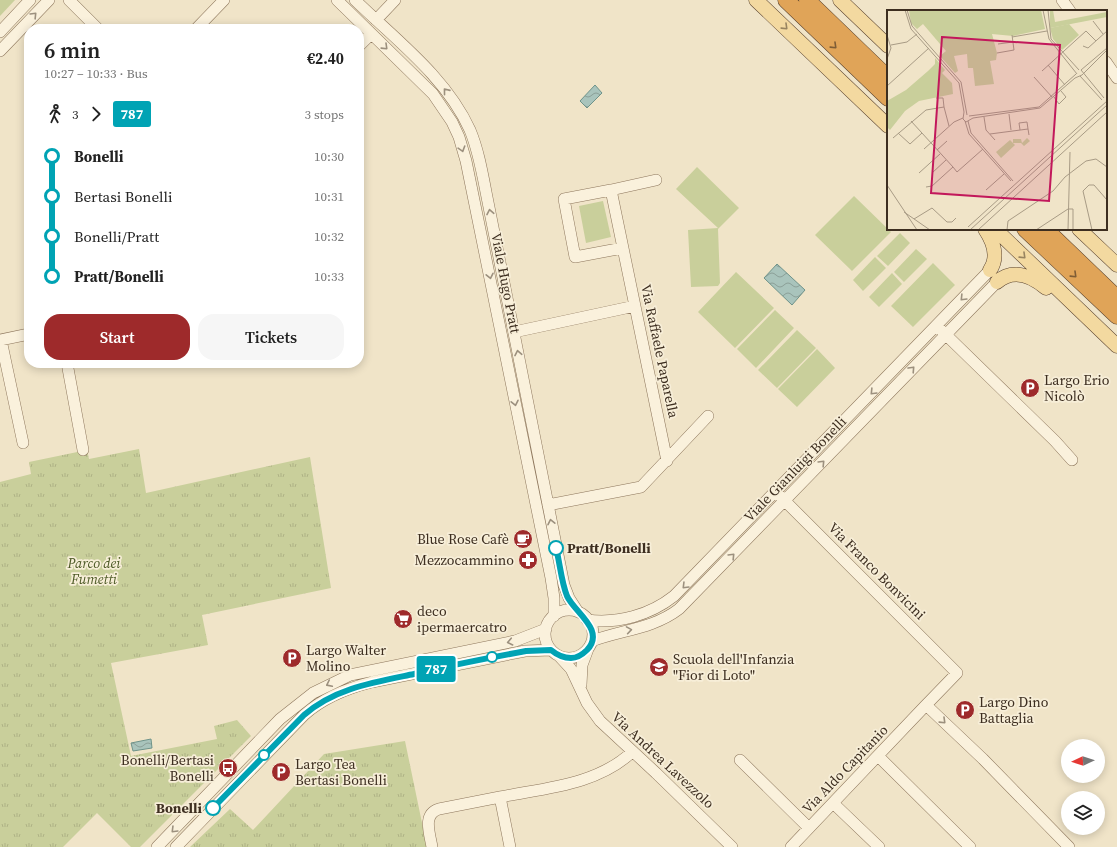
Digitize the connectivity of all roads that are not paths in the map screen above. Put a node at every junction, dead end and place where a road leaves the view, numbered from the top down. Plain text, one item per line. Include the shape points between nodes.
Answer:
1 (30, 0) edge
2 (49, 0) edge
3 (69, 0) edge
4 (224, 0) edge
5 (337, 0) edge
6 (355, 0) edge
7 (395, 0) edge
8 (756, 0) edge
9 (786, 0) edge
10 (807, 0) edge
11 (840, 0) edge
12 (1062, 0) edge
13 (1069, 10) edge
14 (376, 20) junction
15 (26, 24) edge
16 (93, 24) edge
17 (201, 24) edge
18 (361, 24) edge
19 (24, 26) edge
20 (364, 27) edge
21 (0, 32) edge
22 (371, 34) junction
23 (364, 41) edge
24 (887, 45) edge
25 (0, 51) edge
26 (1107, 63) edge
27 (887, 77) edge
28 (1117, 78) edge
29 (887, 97) edge
30 (887, 125) edge
31 (656, 180) dead end
32 (611, 190) junction
33 (986, 230) edge
34 (996, 230) edge
35 (1027, 230) edge
36 (1046, 230) edge
37 (1080, 230) edge
38 (623, 248) junction
39 (1117, 265) edge
40 (993, 276) junction
41 (1117, 298) edge
42 (635, 306) junction
43 (1117, 316) edge
44 (1092, 322) junction
45 (937, 326) junction
46 (514, 332) junction
47 (945, 334) junction
48 (24, 335) edge
49 (0, 340) edge
50 (1117, 346) edge
51 (68, 368) edge
52 (708, 416) dead end
53 (23, 443) dead end
54 (83, 450) dead end
55 (1072, 460) dead end
56 (667, 461) junction
57 (775, 491) junction
58 (784, 500) junction
59 (548, 505) junction
60 (578, 612) junction
61 (554, 616) junction
62 (587, 620) junction
63 (546, 629) junction
64 (590, 645) junction
65 (555, 653) junction
66 (581, 690) junction
67 (924, 709) junction
68 (632, 752) junction
69 (878, 756) junction
70 (740, 760) dead end
71 (500, 797) junction
72 (833, 803) junction
73 (809, 828) junction
74 (157, 847) edge
75 (176, 847) edge
76 (432, 847) edge
77 (510, 847) edge
78 (732, 847) edge
79 (791, 847) edge
80 (879, 847) edge
81 (970, 847) edge
82 (1069, 847) edge

1 - 21 street
15 -> 2 street
3 - 16 street
4 - 17 street
5 - 18 street, Viale Hugo Pratt
6 - 14 street, Viale Hugo Pratt
7 - 14 street
8 -> 30 main road
9 -> 29 highway
10 - 27 highway
11 - 24 main road
12 - 13 street
46 -> 14 street, Viale Hugo Pratt via 481,167 470,130 453,99 437,80
25 -> 19 street
20 - 22 street, Viale Hugo Pratt
22 - 23 street
22 -> 61 street, Viale Hugo Pratt via 433,94 452,122 462,148 551,578
26 - 28 street
31 - 32 street
32 - 38 street, Via Raffaele Paparella
32 - 38 street via 564,199 575,257
33 - 40 main road via 994,253
34 -> 44 main road
35 -> 43 highway
36 - 41 highway
37 - 39 main road
38 - 42 street, Via Raffaele Paparella
40 - 44 main road via 1020,274 1030,277 1040,282 1076,313
40 -> 45 street, Viale Gianluigi Bonelli
40 - 47 street, Viale Gianluigi Bonelli
42 - 46 street
42 - 56 street, Via Raffaele Paparella
44 - 50 main road
45 - 47 street
45 -> 57 street, Viale Gianluigi Bonelli
59 -> 46 street, Viale Hugo Pratt
47 - 55 street
58 -> 47 street, Viale Gianluigi Bonelli
48 - 49 street
49 - 53 street
51 - 54 street
52 - 56 street, Via Raffaele Paparella
56 - 59 street, Via Raffaele Paparella via 641,487
57 - 58 street, Via Franco Bonvicini
57 -> 62 street, Viale Gianluigi Bonelli via 684,587 665,603 631,617 606,621
64 -> 58 street, Viale Gianluigi Bonelli via 613,633 646,626 672,614 699,590
58 - 67 street, Via Franco Bonvicini via 957,673
60 -> 59 street, Viale Hugo Pratt via 566,593
60 - 61 street via 563,611
60 - 62 street
61 - 63 street
62 - 64 street via 592,631
63 - 65 street via 546,640
63 -> 74 street via 515,641 358,673 318,690 280,720
64 - 65 street via 576,657 568,658
64 - 66 street via 582,665
65 - 66 street, Via Andrea Lavezzolo via 571,669
65 - 75 street via 526,651 372,682 327,699 304,715
66 - 68 street, Via Andrea Lavezzolo via 595,716
67 - 69 street, Via Aldo Capitanio
67 -> 82 street via 977,754
68 - 71 street via 613,768 590,777
68 - 78 street, Via Andrea Lavezzolo
69 - 72 street, Via Aldo Capitanio
69 - 81 street
70 - 73 street
71 - 76 street via 432,812 428,824
71 - 77 street
72 - 73 street, Via Aldo Capitanio
72 - 80 street
73 - 79 street, Via Aldo Capitanio

